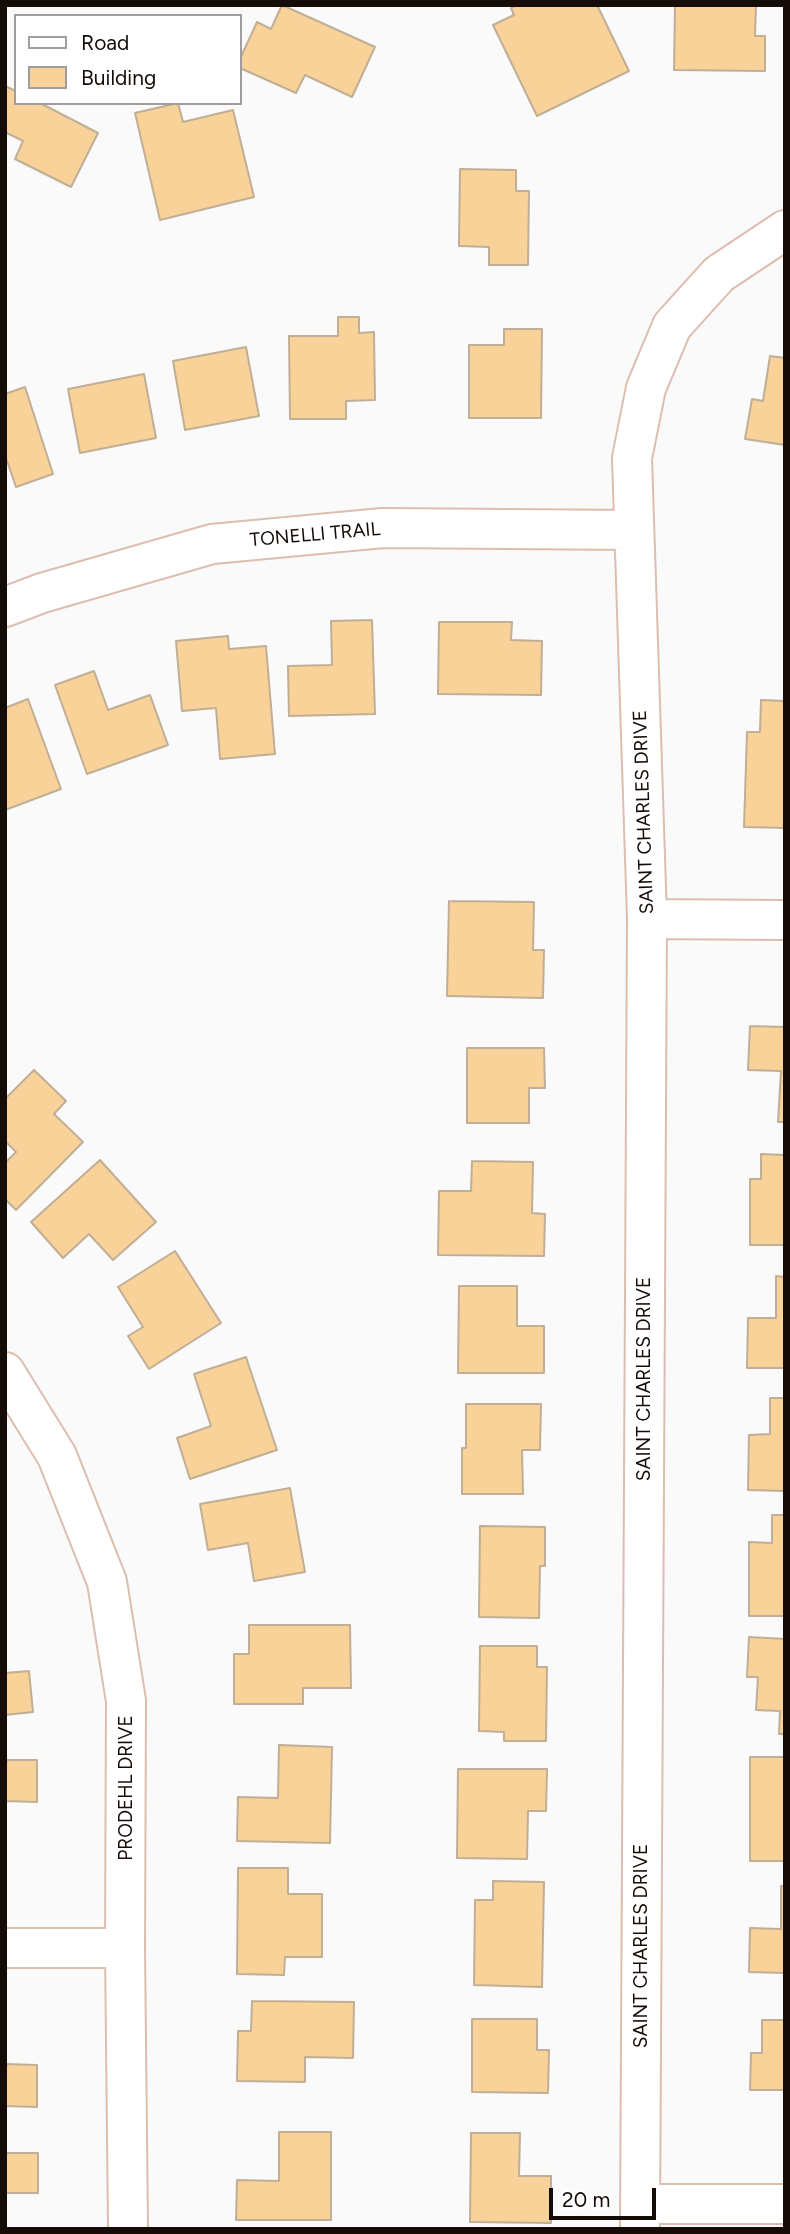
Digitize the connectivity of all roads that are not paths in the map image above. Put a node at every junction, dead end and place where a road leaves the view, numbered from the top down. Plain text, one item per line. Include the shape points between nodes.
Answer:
1 (785, 230) edge
2 (634, 530) junction
3 (5, 607) edge
4 (647, 919) junction
5 (785, 920) edge
6 (5, 1372) edge
7 (5, 1948) edge
8 (125, 1948) junction
9 (785, 2204) edge
10 (640, 2216) edge
11 (128, 2229) edge

1 - 2 street, SAINT CHARLES DRIVE via 719,274 672,326 646,388 632,458
2 - 3 street, TONELLI TRAIL via 383,528 212,544
2 - 4 street, SAINT CHARLES DRIVE
4 - 5 street
4 - 10 street, SAINT CHARLES DRIVE
6 - 8 street, PRODEHL DRIVE via 57,1456 107,1581 126,1701
7 - 8 street
8 - 11 street, PRODEHL DRIVE
9 - 10 street

